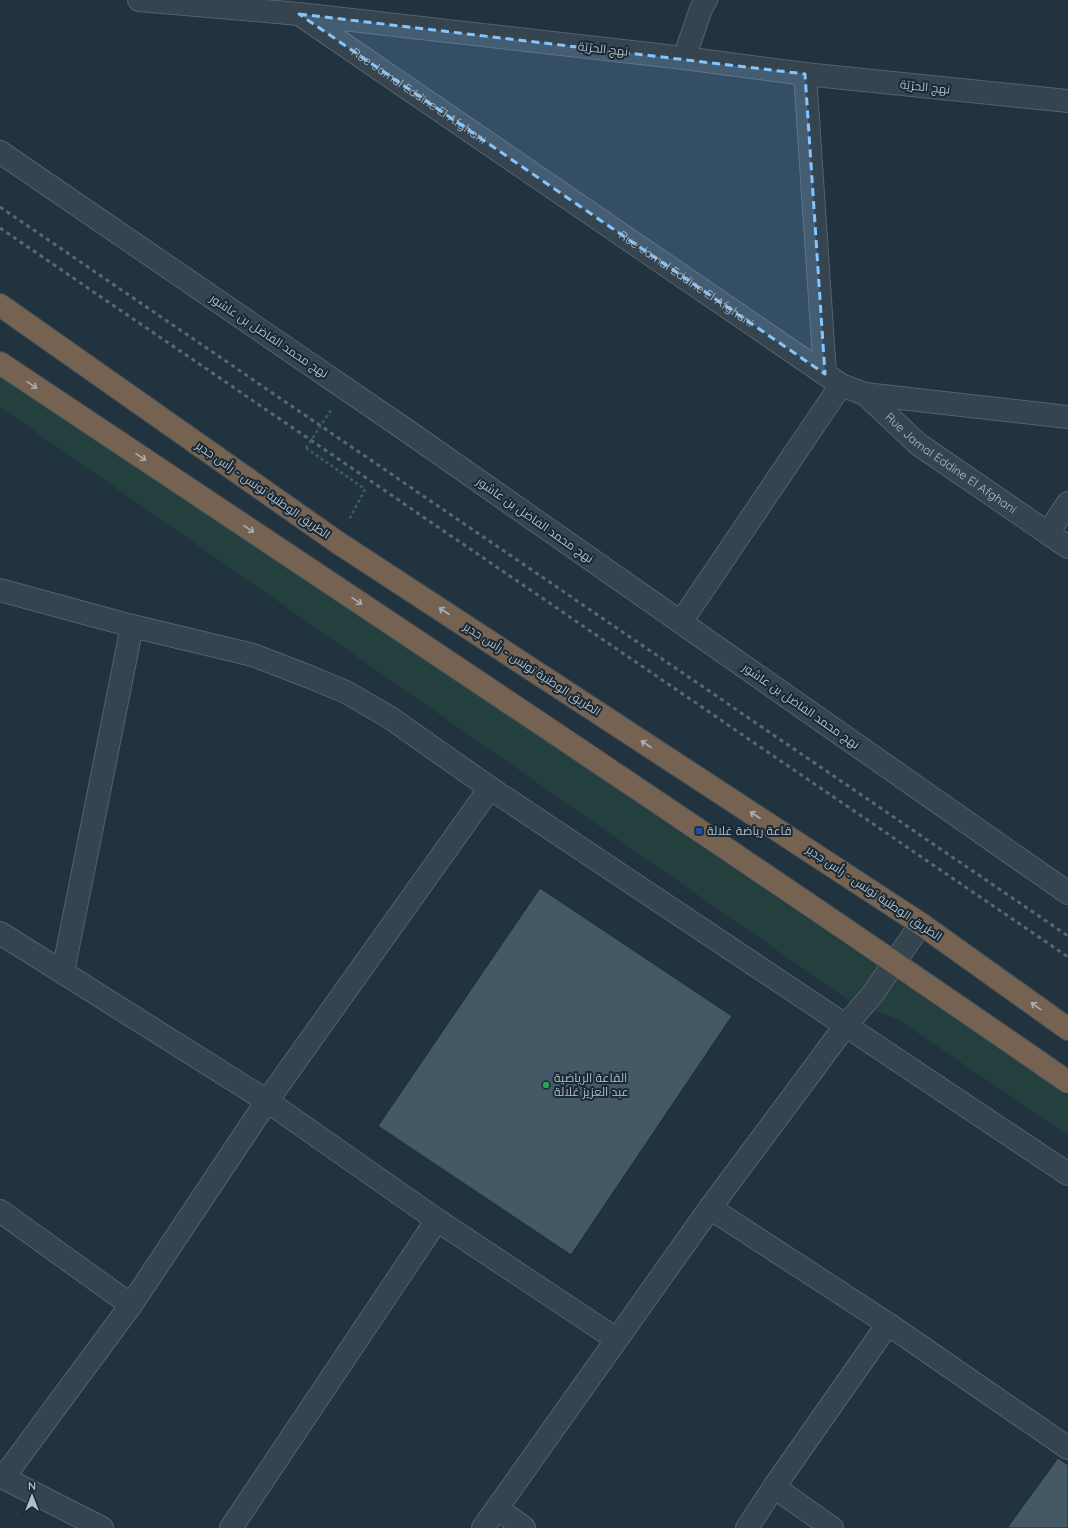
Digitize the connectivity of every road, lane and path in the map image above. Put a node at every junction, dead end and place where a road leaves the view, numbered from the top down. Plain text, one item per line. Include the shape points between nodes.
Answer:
1 (138, 0) edge
2 (697, 3) edge
3 (299, 14) junction
4 (684, 58) junction
5 (805, 74) junction
6 (1068, 101) edge
7 (0, 152) edge
8 (0, 305) edge
9 (0, 363) edge
10 (833, 380) junction
11 (865, 394) junction
12 (331, 410) dead end
13 (1068, 417) edge
14 (1068, 503) edge
15 (1048, 533) junction
16 (337, 542) junction
17 (1068, 547) edge
18 (0, 590) edge
19 (681, 622) junction
20 (132, 626) junction
21 (490, 788) junction
22 (1068, 893) edge
23 (921, 924) junction
24 (0, 933) edge
25 (894, 962) junction
26 (63, 972) junction
27 (846, 1025) junction
28 (1068, 1029) edge
29 (1068, 1082) edge
30 (267, 1101) junction
31 (1068, 1174) edge
32 (710, 1208) junction
33 (0, 1211) edge
34 (437, 1220) junction
35 (130, 1305) junction
36 (888, 1324) junction
37 (616, 1339) junction
38 (1068, 1448) edge
39 (1, 1477) edge
40 (774, 1487) junction
41 (497, 1508) junction
42 (102, 1528) edge
43 (231, 1528) edge
44 (483, 1528) edge
45 (524, 1528) edge
46 (746, 1528) edge
47 (832, 1528) edge

1 - 3 street, نهج الحرّيّة
2 - 4 street
3 - 4 street, نهج الحرّيّة
3 - 10 street, Rue Jamal Eddine El Afghani
4 - 5 street, نهج الحرّيّة
5 - 6 street, نهج الحرّيّة
5 - 10 street
7 - 19 street, نهج محمد الفاضل بن عاشور
8 - 16 highway, الطريق الوطنية تونس - رأس جدير
9 -> 25 highway
10 - 11 street, Rue Jamal Eddine El Afghani
10 - 19 street
11 - 13 street
11 - 15 street, Rue Jamal Eddine El Afghani via 918,444
12 - 16 path, bridge via 306,448 366,489
14 - 15 street
15 - 17 street, Rue Jamal Eddine El Afghani
23 -> 16 highway, الطريق الوطنية تونس - رأس جدير
18 - 20 street
19 - 22 street, نهج محمد الفاضل بن عاشور
20 - 21 street via 252,655 346,692 389,717
20 - 26 street
21 - 27 street
21 - 30 street
23 - 25 street
28 -> 23 highway, الطريق الوطنية تونس - رأس جدير
24 - 26 street
25 - 27 street via 872,995
25 - 29 highway
26 - 30 street
27 - 31 street
27 - 32 street
30 - 34 street
30 - 35 street
32 - 36 street
32 - 37 street
33 - 35 street
34 - 37 street
34 - 43 street
35 - 39 street
36 - 38 street
36 - 40 street
37 - 41 street
39 - 42 street
40 - 46 street
40 - 47 street
41 - 44 street
41 - 45 street

